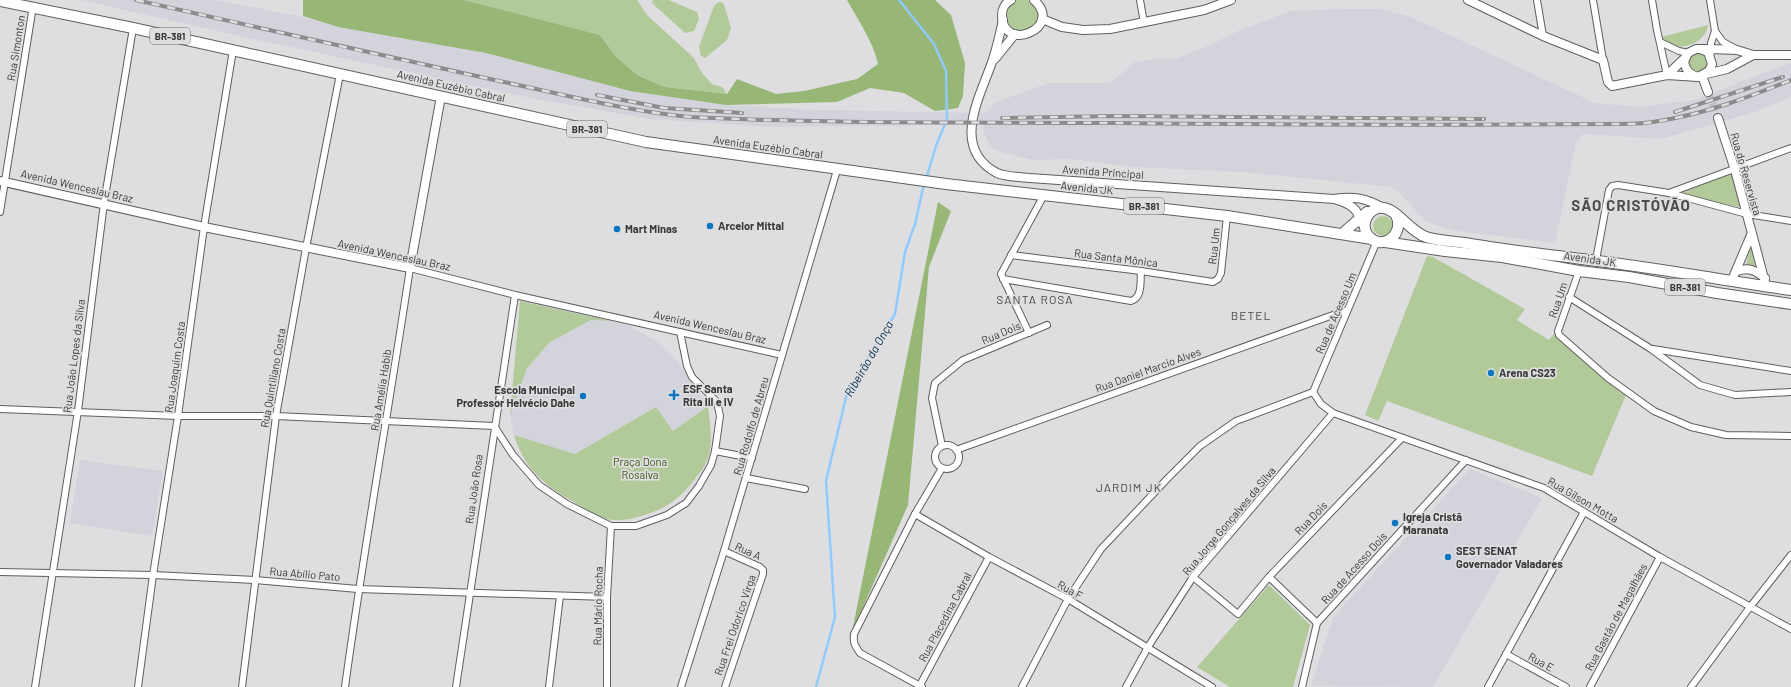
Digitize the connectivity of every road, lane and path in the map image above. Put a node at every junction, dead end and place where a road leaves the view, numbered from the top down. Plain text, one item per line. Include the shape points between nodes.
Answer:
1 (1034, 0) edge
2 (1140, 0) edge
3 (1231, 0) edge
4 (1468, 0) edge
5 (1537, 0) edge
6 (1593, 0) edge
7 (1652, 0) edge
8 (1710, 0) edge
9 (0, 1) edge
10 (1007, 1) edge
11 (1480, 3) edge
12 (33, 6) junction
13 (1042, 19) junction
14 (1002, 20) junction
15 (1144, 23) junction
16 (133, 28) junction
17 (1015, 34) junction
18 (1714, 34) junction
19 (1543, 36) junction
20 (1660, 42) junction
21 (1700, 49) junction
22 (1711, 49) junction
23 (233, 50) junction
24 (1737, 50) junction
25 (1687, 55) junction
26 (1753, 55) junction
27 (1791, 55) edge
28 (1603, 60) junction
29 (1712, 60) junction
30 (993, 61) junction
31 (340, 74) junction
32 (1668, 75) junction
33 (1702, 76) junction
34 (1708, 92) tunnel mouth
35 (441, 96) junction
36 (1718, 118) tunnel mouth
37 (1791, 148) edge
38 (837, 170) junction
39 (1735, 170) junction
40 (900, 178) joint
41 (2, 181) edge
42 (1669, 193) junction
43 (1044, 195) junction
44 (1334, 199) junction
45 (104, 203) junction
46 (1378, 209) junction
47 (0, 212) edge
48 (1747, 214) junction
49 (1396, 215) junction
50 (1227, 216) junction
51 (1360, 218) junction
52 (1791, 221) edge
53 (204, 227) junction
54 (1365, 230) junction
55 (1342, 234) junction
56 (1751, 235) junction
57 (1378, 241) junction
58 (306, 248) junction
59 (1011, 255) junction
60 (1596, 260) junction
61 (410, 268) junction
62 (1141, 271) junction
63 (1579, 271) junction
64 (1734, 276) junction
65 (1003, 279) junction
66 (1218, 279) joint
67 (1765, 282) junction
68 (1791, 290) edge
69 (515, 295) junction
70 (1732, 295) junction
71 (1569, 297) junction
72 (1763, 300) junction
73 (1791, 304) edge
74 (1347, 310) junction
75 (1047, 325) dead end
76 (680, 332) junction
77 (1029, 333) junction
78 (1651, 349) junction
79 (782, 355) junction
80 (1791, 371) edge
81 (1313, 392) junction
82 (1791, 392) edge
83 (0, 409) edge
84 (78, 411) junction
85 (1333, 413) junction
86 (178, 416) junction
87 (276, 416) junction
88 (387, 421) junction
89 (494, 426) junction
90 (1791, 436) edge
91 (1401, 438) junction
92 (942, 446) junction
93 (956, 450) junction
94 (715, 451) junction
95 (752, 458) junction
96 (1466, 460) junction
97 (942, 468) junction
98 (746, 478) junction
99 (805, 488) dead end
100 (1584, 512) junction
101 (915, 514) junction
102 (611, 526) junction
103 (724, 551) junction
104 (1791, 555) edge
105 (989, 557) junction
106 (1660, 557) junction
107 (763, 570) joint
108 (0, 572) edge
109 (51, 573) junction
110 (153, 575) junction
111 (1194, 577) junction
112 (1268, 577) junction
113 (255, 580) junction
114 (358, 589) junction
115 (469, 594) junction
116 (560, 596) junction
117 (607, 597) junction
118 (1068, 599) junction
119 (1750, 607) junction
120 (1317, 623) junction
121 (1791, 629) edge
122 (1148, 647) junction
123 (1506, 654) junction
124 (35, 687) edge
125 (138, 687) edge
126 (242, 687) edge
127 (345, 687) edge
128 (456, 687) edge
129 (549, 687) edge
130 (607, 687) edge
131 (681, 687) edge
132 (725, 687) edge
133 (920, 687) edge
134 (1022, 687) edge
135 (1126, 687) edge
136 (1212, 687) edge
137 (1302, 687) edge
138 (1488, 687) edge
139 (1566, 687) edge
140 (1590, 687) edge
141 (1691, 687) edge

1 - 13 street via 1040,6
2 - 15 street
3 - 15 street via 1204,10
4 - 11 street
5 - 19 street
6 - 28 street
7 - 20 street
8 - 18 street
9 - 12 main road, Avenida Euzébio Cabral / BR-381
10 - 14 street, Avenida Principal
11 - 19 street
12 - 16 main road, Avenida Euzébio Cabral / BR-381
12 - 41 street, Rua Simonton
13 - 15 street via 1083,30 1110,29
13 - 17 street via 1032,33
14 - 17 street via 1009,31
14 - 30 street, Avenida Principal
16 - 23 main road, Avenida Euzébio Cabral / BR-381
16 - 45 street, Rua João Lopes da Silva
17 - 30 street, Avenida Principal
18 - 21 street
18 - 22 street
18 - 24 street
19 - 28 street
20 - 25 street
20 - 32 street
21 - 22 street
21 - 25 street via 1692,50
21 - 29 street via 1708,52
22 - 24 street
22 - 29 street
23 - 31 main road, Avenida Euzébio Cabral / BR-381
23 - 53 street, Rua Joaquim Costa
24 - 26 street
25 - 32 street
25 - 33 street via 1687,71
26 - 27 street
26 - 33 street via 1727,69
28 - 32 street via 1612,86
29 - 33 street via 1711,68
30 - 44 street, Avenida Principal via 976,102 971,137 984,164 998,173 1030,178
31 - 35 main road, Avenida Euzébio Cabral / BR-381
31 - 58 street, Rua Quintiliano Costa
32 - 33 street
33 - 34 street
35 - 38 main road, Avenida Euzébio Cabral / BR-381 via 646,142
35 - 61 street, Rua Amélia Habib
36 - 39 street, Rua do Reservista
37 - 39 street
38 - 40 main road, Avenida Euzébio Cabral / BR-381
38 - 79 street, Rua Rodolfo de Abreu
39 - 42 street
39 - 48 street, Rua do Reservista
40 - 43 main road, Avenida JK / BR-381
41 - 45 street, Avenida Wenceslau Braz
41 - 47 street, Rua Simonton
42 - 48 street
42 - 60 street via 1612,186 1608,190
43 - 50 main road, Avenida JK / BR-381
43 - 59 street
44 - 46 street, Avenida Principal via 1362,198 1373,202
44 - 51 street, Avenida Principal via 1353,207
45 - 53 street, Avenida Wenceslau Braz
45 - 84 street, Rua João Lopes da Silva
46 - 49 main road, BR-381 via 1392,211
46 - 51 main road via 1365,213
46 - 54 main road via 1366,218
48 - 52 street
48 - 56 street, Rua do Reservista
49 - 57 main road via 1399,226 1397,233 1392,239
49 - 60 main road, Avenida JK / BR-381 via 1413,230 1426,237 1504,250
50 - 55 main road, Avenida JK / BR-381
50 - 66 street, Rua Um via 1221,273
51 - 54 street, Avenida Principal
51 - 55 main road
53 - 58 street, Avenida Wenceslau Braz
53 - 86 street, Rua Joaquim Costa
54 - 57 main road
55 - 57 main road, Avenida JK / BR-381
56 - 64 street
56 - 67 street, Rua do Reservista
57 - 63 main road, Avenida JK / BR-381 via 1502,257
57 - 74 street, Rua de Acesso Um
58 - 61 street, Avenida Wenceslau Braz
58 - 87 street, Rua Quintiliano Costa
59 - 62 street, Rua Santa Mônica
59 - 65 street via 1001,274
60 - 64 main road, Avenida JK / BR-381
61 - 69 street, Avenida Wenceslau Braz
61 - 88 street, Rua Amélia Habib
62 - 65 street via 1139,295 1131,301
62 - 66 street, Rua Santa Mônica via 1213,282
63 - 70 main road, Avenida JK / BR-381
63 - 71 street, Rua Um
64 - 67 main road, Avenida JK / BR-381
64 - 70 main road
65 - 77 street
67 - 68 main road, Avenida JK / BR-381
67 - 72 main road
69 - 76 street, Avenida Wenceslau Braz
69 - 89 street, Rua João Rosa
70 - 72 main road, Avenida JK / BR-381
71 - 78 street
71 - 90 street, Rua Um via 1559,335 1608,378 1654,411 1691,427 1726,435
72 - 73 main road, Avenida JK / BR-381
74 - 81 street, Rua de Acesso Um
74 - 93 street, Rua Daniel Marcio Alves
75 - 77 street, Rua Dois
76 - 79 street, Avenida Wenceslau Braz
76 - 94 street via 692,377 717,402 720,416
77 - 92 street, Rua Dois via 963,360 936,382 932,398
78 - 80 street
78 - 82 street via 1700,385 1735,395
79 - 95 street, Rua Rodolfo de Abreu
81 - 85 street, Rua Gilson Motta via 1320,404
81 - 118 street via 1236,421 1200,446 1101,549
83 - 84 street
84 - 86 street
84 - 109 street, Rua João Lopes da Silva
85 - 91 street, Rua Gilson Motta
85 - 111 street, Rua Jorge Gonçalves da Silva
86 - 87 street
86 - 110 street, Rua Joaquim Costa
87 - 88 street
87 - 113 street, Rua Quintiliano Costa
88 - 89 street
88 - 114 street, Rua Amélia Habib
89 - 102 street via 513,455 539,485 567,504
89 - 115 street, Rua João Rosa
91 - 96 street, Rua Gilson Motta
91 - 112 street, Rua Dois
92 - 93 street via 950,446
92 - 97 street via 935,455 936,463
93 - 97 street via 956,464 950,468
94 - 95 street
94 - 102 street via 711,466 686,503 667,515 636,526
95 - 98 street, Rua Rodolfo de Abreu
96 - 100 street, Rua Gilson Motta via 1544,488
96 - 120 street, Rua de Acesso Dois
97 - 101 street
98 - 99 street
98 - 103 street, Rua Rodolfo de Abreu
100 - 106 street, Rua Gilson Motta
100 - 123 street
101 - 105 street, Rua F
101 - 133 street via 854,634 854,640 855,647 860,653
102 - 117 street, Rua Mário Rocha
103 - 107 street, Rua A via 760,566
103 - 131 street, Rua Rodolfo de Abreu
104 - 119 street
105 - 118 street, Rua F
105 - 133 street, Rua Placedina Cabral
106 - 119 street, Rua Gilson Motta
106 - 140 street, Rua Gastão de Magalhães
107 - 132 street, Rua Frei Odorico Virga
108 - 109 street, Rua Abílio Pato
109 - 110 street, Rua Abílio Pato
109 - 124 street, Rua João Lopes da Silva
110 - 113 street, Rua Abílio Pato
110 - 125 street, Rua Joaquim Costa
111 - 112 street, Rua Dois via 1238,614
111 - 122 street, Rua Jorge Gonçalves da Silva
112 - 120 street
113 - 114 street, Rua Abílio Pato
113 - 126 street, Rua Quintiliano Costa
114 - 115 street, Rua Abílio Pato
114 - 127 street, Rua Amélia Habib
115 - 116 street, Rua Abílio Pato
115 - 128 street, Rua João Rosa
116 - 117 street, Rua Abílio Pato
116 - 129 street
117 - 130 street, Rua Mário Rocha
118 - 122 street, Rua F
118 - 134 street
119 - 121 street, Rua Gilson Motta
119 - 141 street
120 - 137 street, Rua de Acesso Dois
122 - 135 street, Rua Jorge Gonçalves da Silva
122 - 136 street, Rua F
123 - 138 street
123 - 139 street, Rua E

